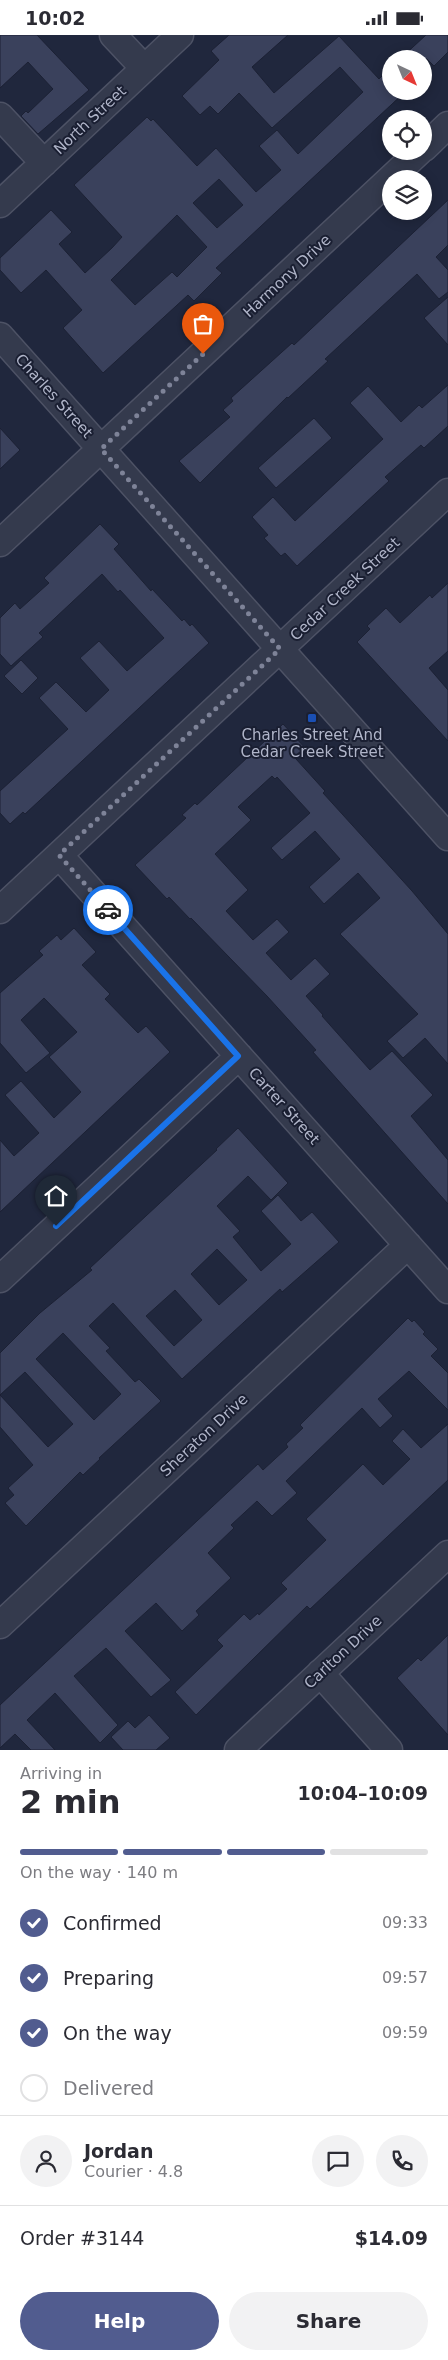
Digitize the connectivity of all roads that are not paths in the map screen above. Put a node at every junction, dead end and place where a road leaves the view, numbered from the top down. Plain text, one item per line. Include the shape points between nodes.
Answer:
1 (113, 35) edge
2 (180, 35) edge
3 (144, 68) junction
4 (0, 116) edge
5 (448, 125) edge
6 (432, 140) edge
7 (410, 160) edge
8 (44, 163) junction
9 (0, 204) edge
10 (0, 336) edge
11 (101, 449) junction
12 (448, 492) edge
13 (0, 543) edge
14 (280, 649) junction
15 (448, 837) edge
16 (59, 855) junction
17 (0, 910) edge
18 (238, 1056) junction
19 (408, 1245) junction
20 (0, 1279) edge
21 (448, 1290) edge
22 (448, 1554) edge
23 (0, 1625) edge
24 (320, 1673) junction
25 (238, 1750) edge
26 (389, 1750) edge

1 - 3 street
2 - 3 street, North Street
3 - 8 street, North Street
4 - 8 street
5 - 6 street
7 - 11 street, Harmony Drive
8 - 9 street, North Street
10 - 11 street, Charles Street
11 - 13 street, Harmony Drive
11 - 14 street, Charles Street
12 - 14 street, Cedar Creek Street
14 - 15 street, Charles Street
14 - 16 street, Cedar Creek Street
16 - 17 street, Cedar Creek Street
16 - 18 street, Carter Street
18 - 19 street, Carter Street
18 - 20 street
19 - 21 street, Carter Street
19 - 23 street, Sheraton Drive
22 - 24 street, Carlton Drive
24 - 25 street, Carlton Drive
24 - 26 street

